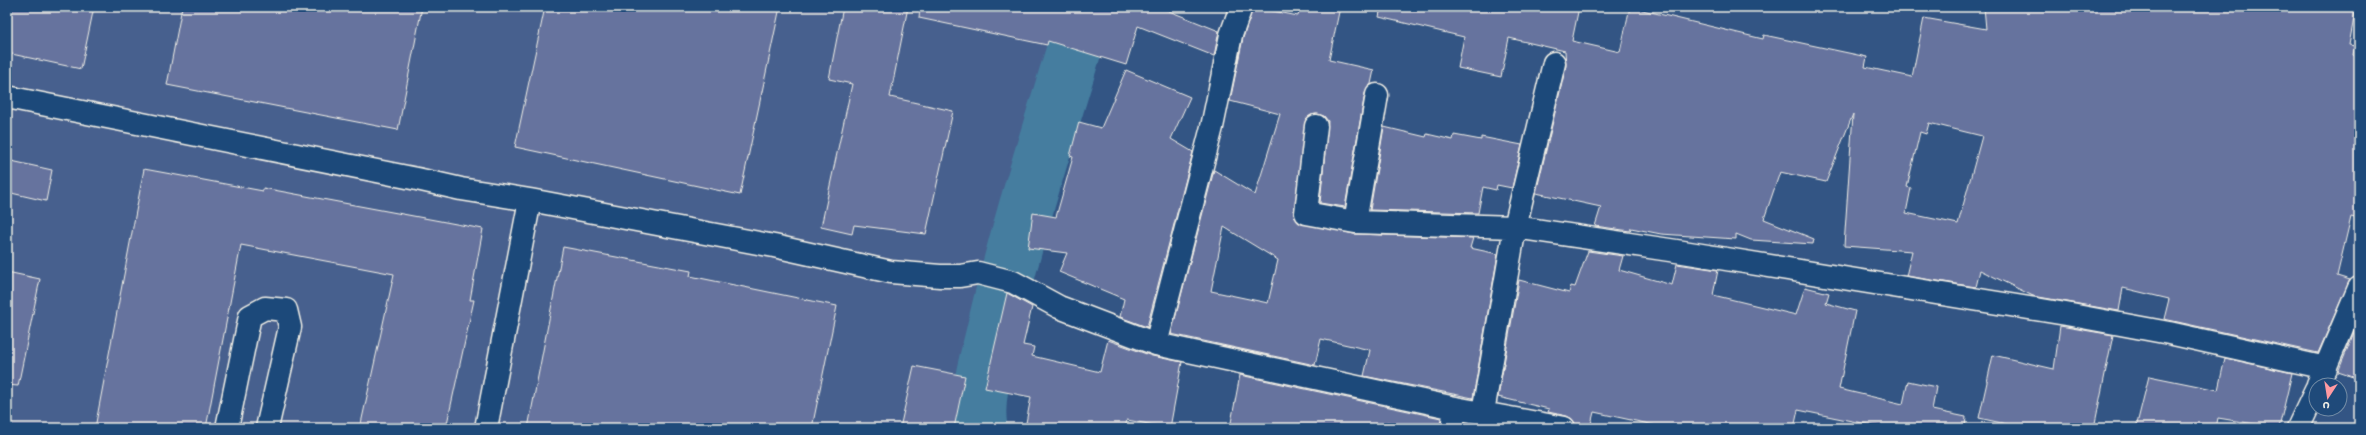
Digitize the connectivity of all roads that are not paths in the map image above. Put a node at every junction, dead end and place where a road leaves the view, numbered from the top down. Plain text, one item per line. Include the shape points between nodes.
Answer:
1 (1241, 7) edge
2 (1554, 63) dead end
3 (1377, 95) dead end
4 (7, 97) edge
5 (1316, 126) dead end
6 (530, 200) junction
7 (1355, 222) junction
8 (1515, 227) junction
9 (2359, 288) edge
10 (1156, 344) junction
11 (2322, 376) edge
12 (2308, 407) edge
13 (1483, 412) junction
14 (1454, 418) edge
15 (228, 428) edge
16 (267, 428) edge
17 (486, 428) edge
18 (1564, 428) edge
19 (2298, 428) edge

1 - 10 street via 1231,35 1212,127
2 - 8 street
3 - 7 street
4 - 6 street via 409,177 461,190
5 - 7 street via 1306,213
6 - 10 street via 774,246 891,272 940,276 978,273 1013,282 1059,307
6 - 17 street
7 - 8 street
8 - 11 street via 2066,314 2169,333
8 - 13 street
9 - 11 street
10 - 14 street
12 - 19 street
13 - 14 street
13 - 18 street
15 - 16 street via 250,316 265,308 286,310 290,327

